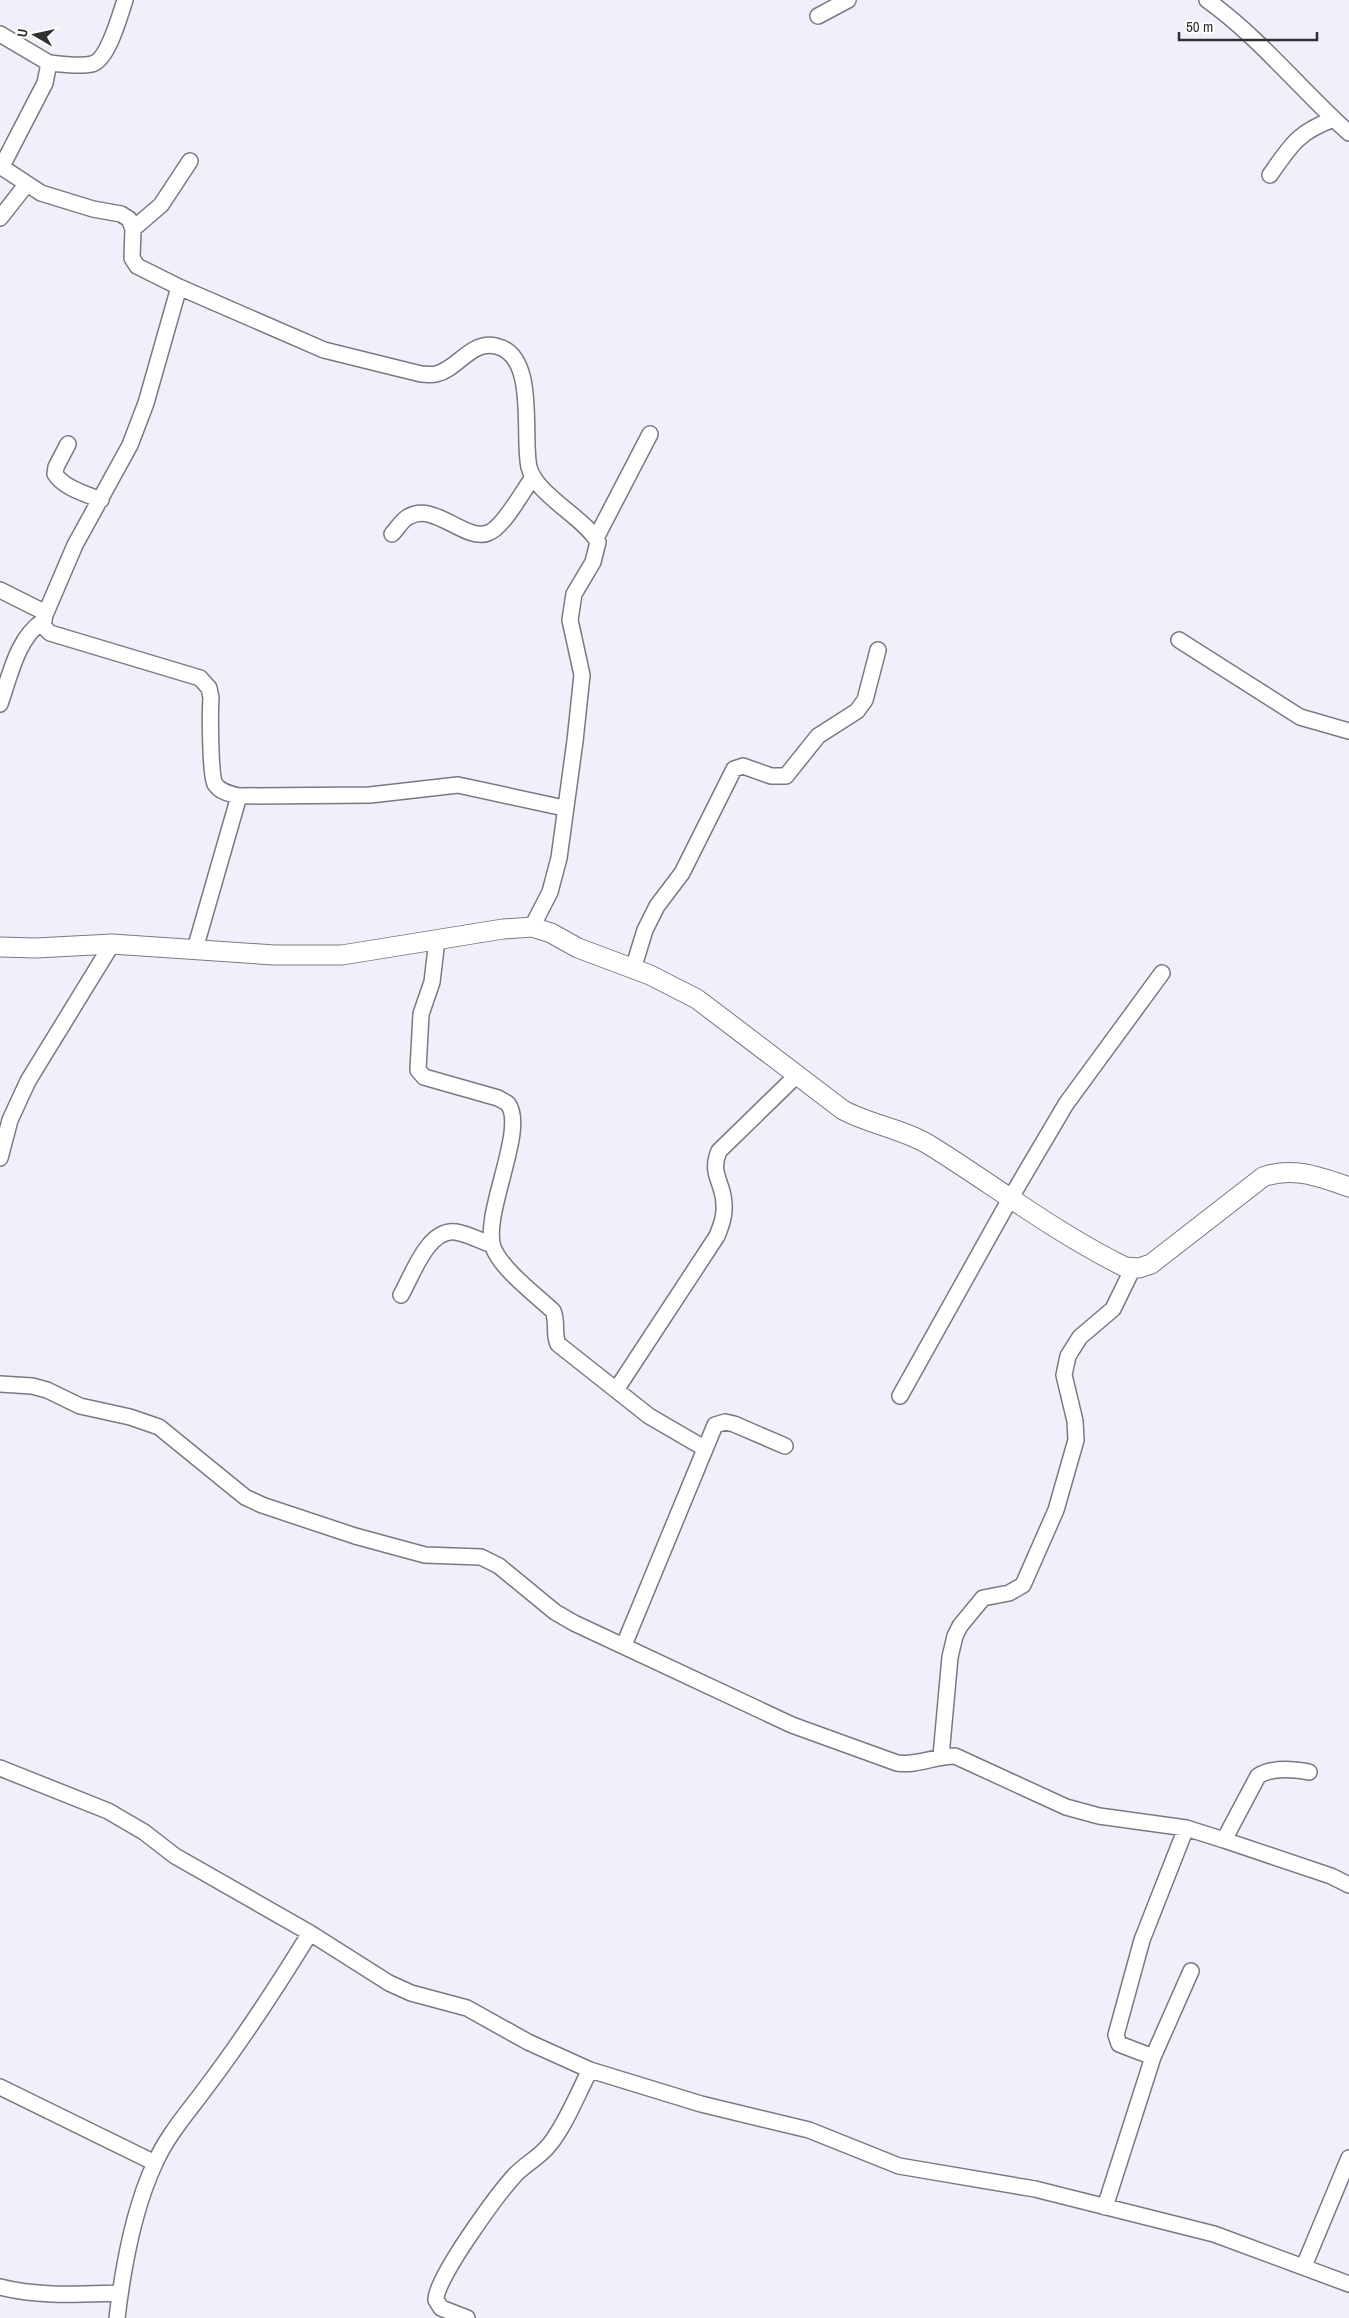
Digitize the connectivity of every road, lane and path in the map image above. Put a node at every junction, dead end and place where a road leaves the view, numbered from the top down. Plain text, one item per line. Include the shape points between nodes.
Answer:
1 (125, 0) edge
2 (848, 0) edge
3 (1207, 0) edge
4 (818, 16) dead end
5 (0, 34) edge
6 (49, 64) junction
7 (1334, 120) junction
8 (1349, 133) edge
9 (190, 162) dead end
10 (1, 166) edge
11 (1270, 175) dead end
12 (26, 185) junction
13 (0, 218) edge
14 (133, 229) junction
15 (179, 287) junction
16 (650, 434) dead end
17 (68, 444) dead end
18 (533, 477) junction
19 (101, 500) junction
20 (392, 534) dead end
21 (596, 538) junction
22 (0, 590) edge
23 (44, 618) junction
24 (1179, 640) dead end
25 (878, 650) dead end
26 (0, 704) edge
27 (1349, 731) edge
28 (238, 796) junction
29 (564, 808) junction
30 (532, 927) junction
31 (438, 940) junction
32 (112, 944) junction
33 (0, 947) edge
34 (195, 949) junction
35 (633, 968) junction
36 (1162, 974) dead end
37 (797, 1074) junction
38 (0, 1158) edge
39 (1344, 1185) edge
40 (1010, 1199) junction
41 (492, 1245) junction
42 (1133, 1268) junction
43 (401, 1295) dead end
44 (0, 1384) edge
45 (616, 1390) junction
46 (900, 1396) dead end
47 (785, 1446) dead end
48 (704, 1448) junction
49 (624, 1645) junction
50 (941, 1756) junction
51 (0, 1768) edge
52 (1309, 1772) dead end
53 (1186, 1828) junction
54 (1224, 1840) junction
55 (1349, 1885) edge
56 (310, 1933) junction
57 (1192, 1971) dead end
58 (1153, 2057) junction
59 (590, 2070) junction
60 (0, 2087) edge
61 (1349, 2158) edge
62 (155, 2164) junction
63 (1105, 2207) junction
64 (1304, 2266) junction
65 (1349, 2284) edge
66 (0, 2287) edge
67 (120, 2293) junction
68 (117, 2318) edge
69 (467, 2318) edge

1 - 6 street via 106,52 100,59 93,64
2 - 4 street
3 - 7 street via 1258,44
5 - 6 street
6 - 10 street via 45,83
7 - 8 street
7 - 11 street via 1314,126 1296,138
9 - 14 street via 161,205
10 - 12 street
12 - 13 street
12 - 14 street via 60,199 121,214 129,219
14 - 15 street via 132,258 136,266
15 - 18 street via 324,350 421,374 435,375 480,347 499,346 516,360 524,379 528,459
15 - 19 street via 146,403 130,445
16 - 21 street
17 - 19 street via 56,467 58,480
18 - 20 street via 503,519 488,533 479,535 436,516 421,513 408,517
18 - 21 street
19 - 23 street via 75,545
21 - 29 street via 598,550 574,594 570,620 582,674
22 - 23 street via 27,603
23 - 26 street via 23,641
23 - 28 street via 43,626 50,633 200,678 209,688 211,768 215,784 225,793
24 - 27 street via 1300,717
25 - 35 street via 865,700 857,711 818,736 786,776 770,776 743,766 734,769 682,873 657,906 645,930
28 - 29 street via 370,795 458,785
28 - 34 street
29 - 30 street via 550,892
30 - 31 street
30 - 35 street
31 - 34 street via 342,955
31 - 41 street via 432,982 421,1014 418,1070 424,1077 498,1098 508,1103 512,1113 510,1144 492,1214
32 - 33 street
32 - 34 street
32 - 38 street via 28,1081 10,1120
35 - 37 street via 697,998
36 - 40 street via 1066,1104
37 - 40 street via 843,1110 863,1121 930,1145
37 - 45 street via 719,1151 714,1168 724,1204 723,1221 717,1236
39 - 42 street via 1288,1171 1262,1177 1151,1264
40 - 42 street via 1109,1259
40 - 46 street
41 - 43 street via 456,1232 444,1232 432,1239
41 - 45 street via 498,1258 553,1311 557,1320 555,1337 558,1344
42 - 50 street via 1113,1309 1080,1337 1068,1356 1064,1375 1076,1440 1056,1510 1023,1585 1009,1593 983,1598 955,1636 950,1657
44 - 49 street via 48,1390 80,1406 153,1424 178,1440 245,1497 262,1505 424,1555 481,1557 499,1566 555,1612
45 - 48 street via 649,1416
47 - 48 street via 725,1422 715,1425
48 - 49 street
49 - 50 street via 792,1724 897,1763 911,1765
50 - 53 street via 955,1756 971,1762 1066,1807 1099,1816
51 - 56 street via 108,1811 144,1832 175,1856
52 - 54 street via 1290,1769 1264,1772 1258,1776
53 - 54 street
53 - 58 street via 1142,1940 1116,2035 1119,2044
54 - 55 street
56 - 59 street via 389,1983 411,1993 467,2008 528,2042
56 - 62 street via 272,1995 208,2086 184,2114
57 - 58 street
58 - 63 street
59 - 63 street via 701,2104 809,2130 899,2166 1035,2189
59 - 69 street via 552,2142 506,2185 439,2287 436,2300 441,2308
60 - 62 street
61 - 64 street
62 - 67 street via 143,2193
63 - 64 street via 1214,2234
64 - 65 street
66 - 67 street via 20,2292 58,2294
67 - 68 street

